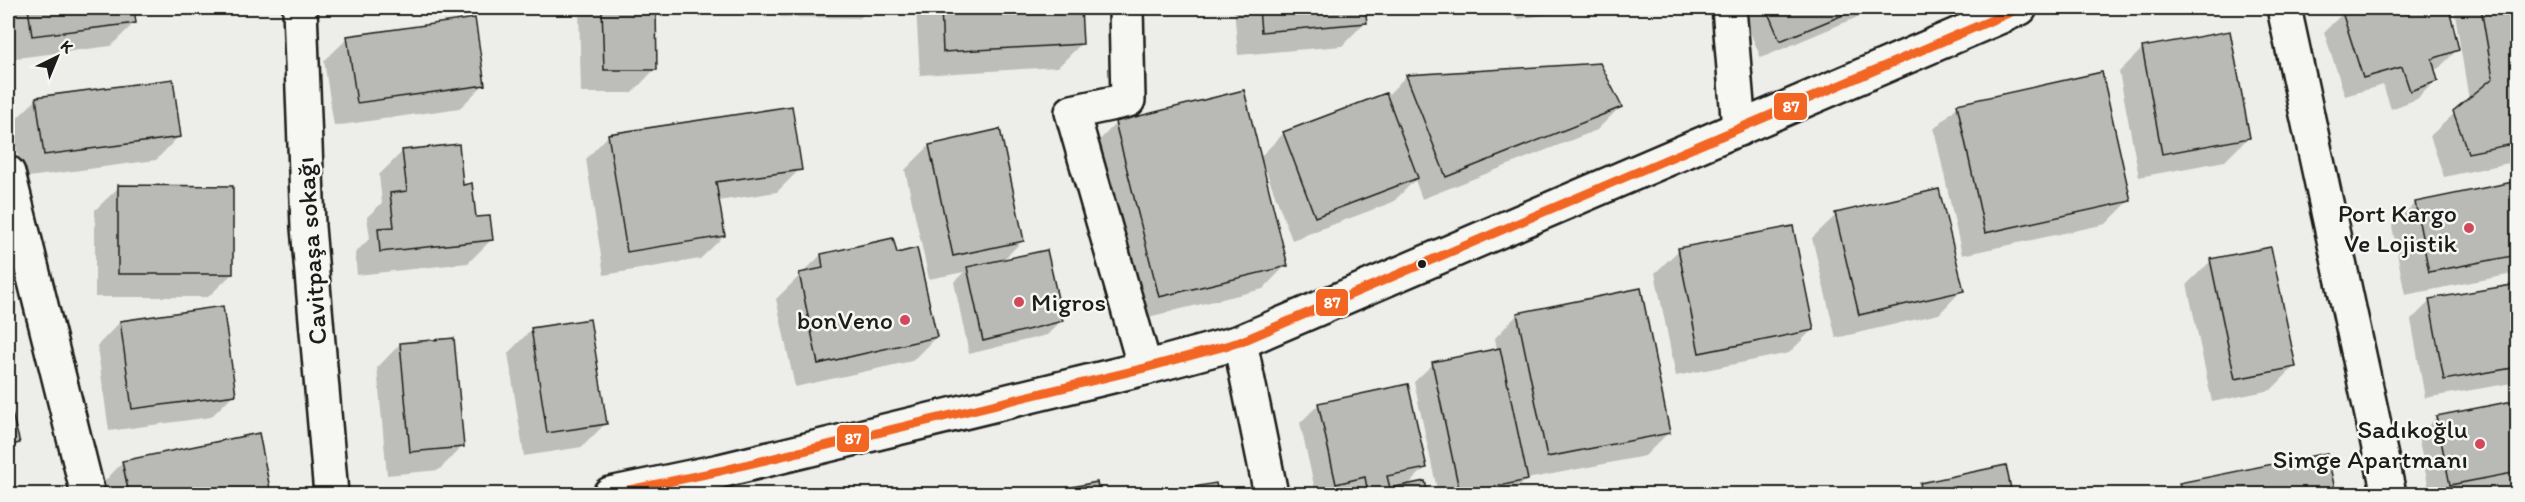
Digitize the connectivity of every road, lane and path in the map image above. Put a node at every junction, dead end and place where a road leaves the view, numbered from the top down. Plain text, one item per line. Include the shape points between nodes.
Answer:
1 (300, 8) edge
2 (1126, 8) edge
3 (1729, 8) edge
4 (2020, 8) edge
5 (2284, 8) edge
6 (1739, 129) junction
7 (8, 173) edge
8 (1240, 342) junction
9 (1145, 368) junction
10 (88, 495) edge
11 (331, 495) edge
12 (610, 495) edge
13 (1271, 495) edge
14 (2389, 495) edge

1 - 11 street, Cavitpaşa sokağı via 308,226
2 - 9 street via 1128,100 1072,112
3 - 6 street
4 - 6 street
5 - 14 street
6 - 8 street
7 - 10 street
8 - 9 street
8 - 13 street
9 - 12 street

